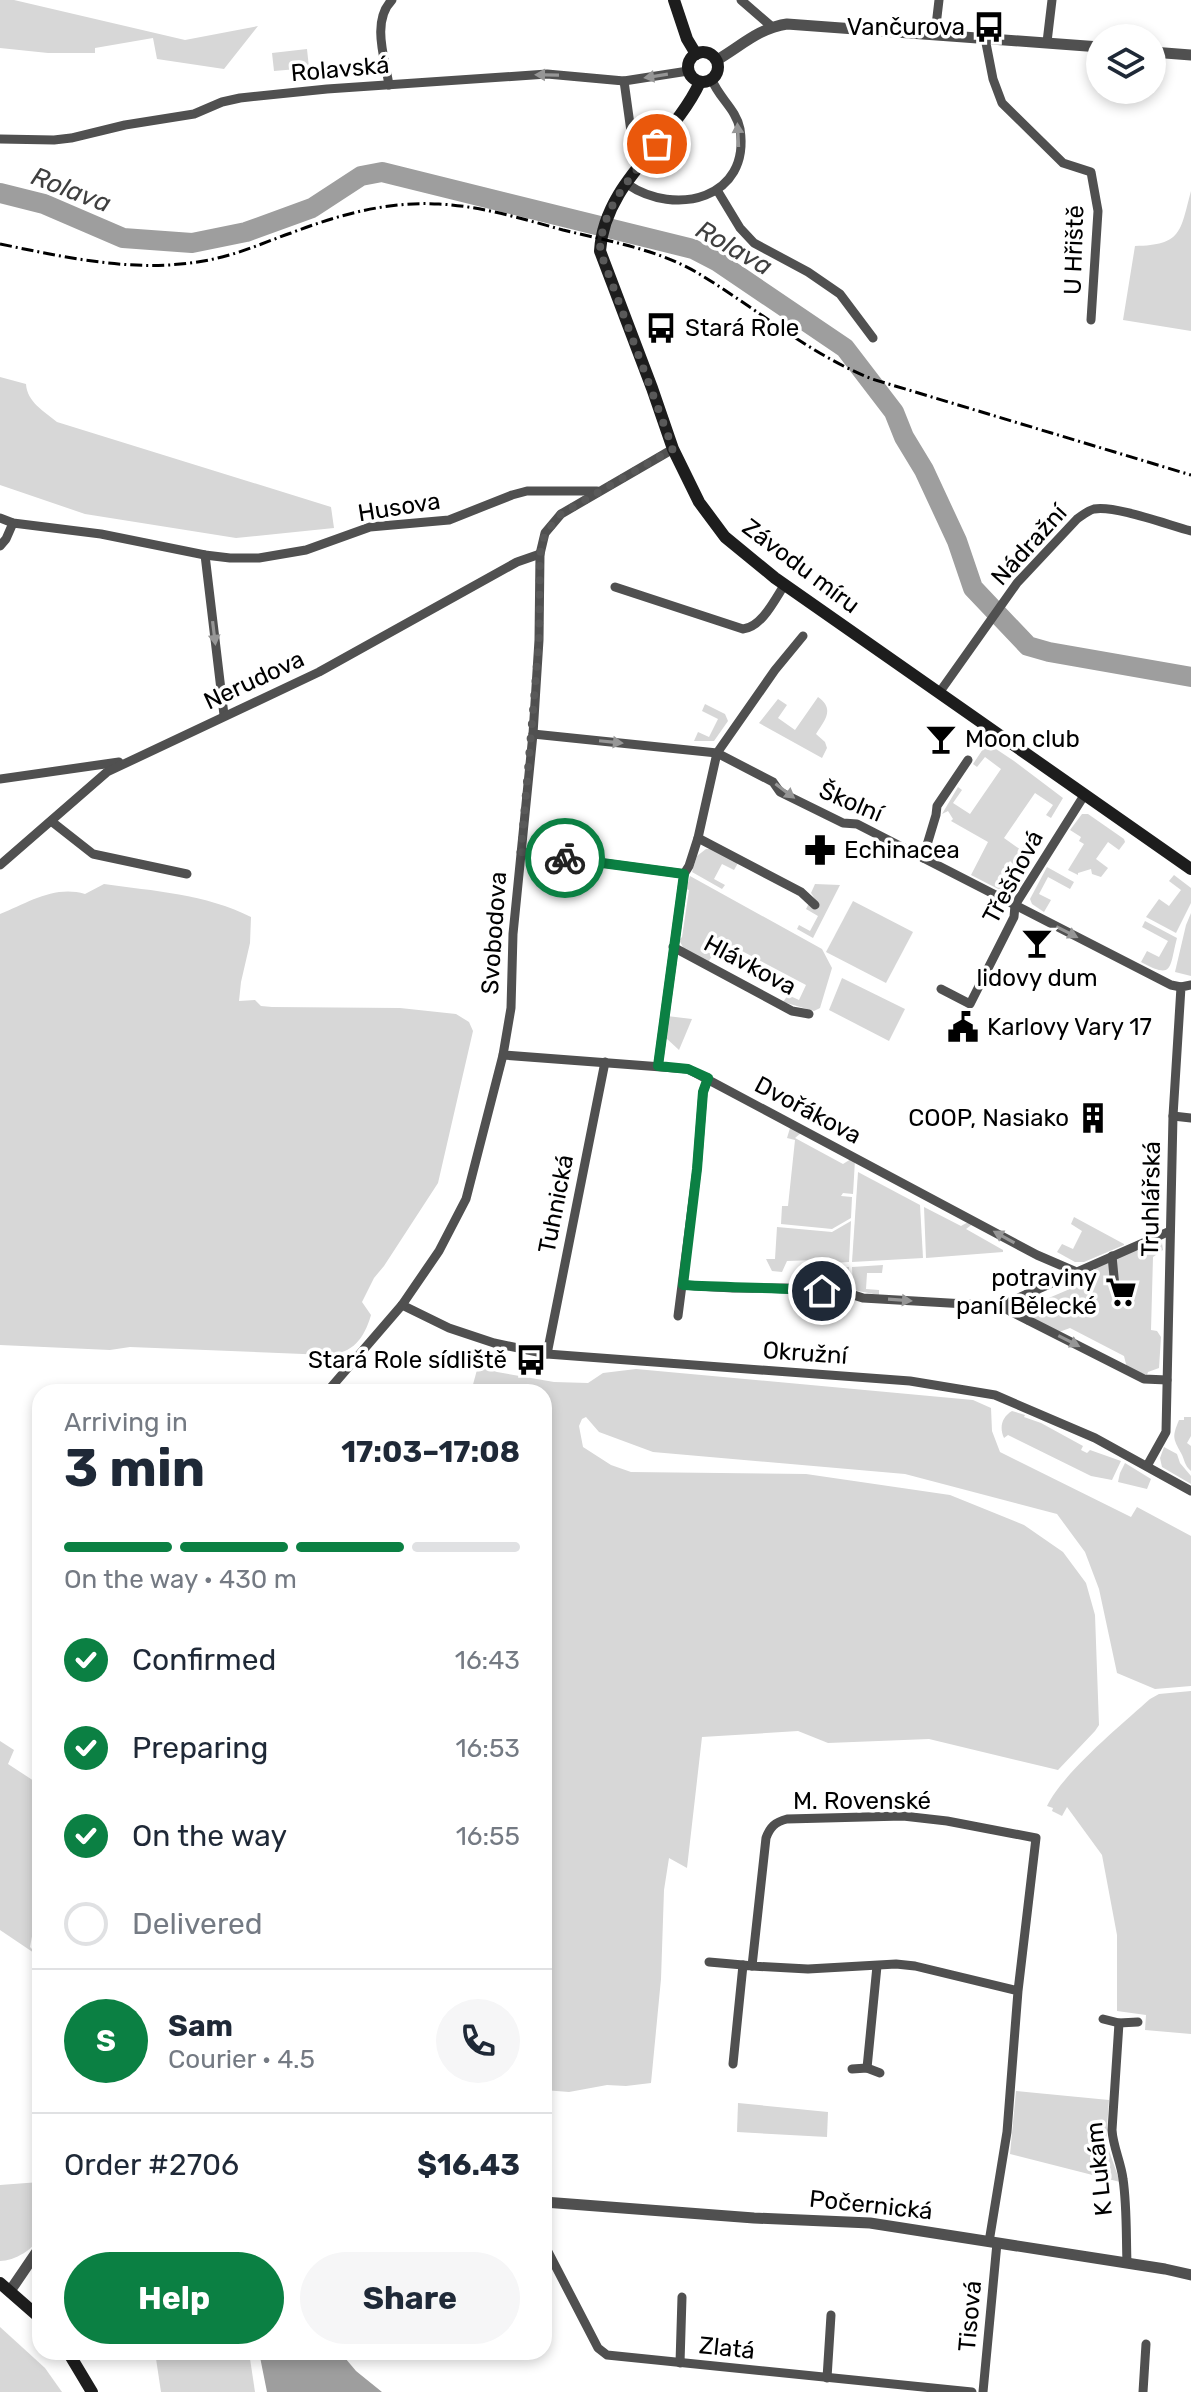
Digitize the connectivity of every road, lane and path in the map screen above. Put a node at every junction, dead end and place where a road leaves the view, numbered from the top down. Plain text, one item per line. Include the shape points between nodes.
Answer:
1 (392, 0) edge
2 (674, 0) edge
3 (741, 0) edge
4 (939, 0) edge
5 (1052, 0) edge
6 (771, 26) junction
7 (935, 34) junction
8 (985, 38) junction
9 (1047, 42) junction
10 (1086, 46) edge
11 (1166, 53) edge
12 (696, 54) junction
13 (1191, 55) edge
14 (717, 60) junction
15 (688, 71) junction
16 (624, 81) junction
17 (706, 81) junction
18 (389, 85) junction
19 (0, 139) edge
20 (641, 165) junction
21 (627, 184) junction
22 (717, 190) junction
23 (1091, 320) dead end
24 (873, 338) dead end
25 (673, 449) junction
26 (597, 491) junction
27 (0, 518) edge
28 (13, 523) junction
29 (1191, 531) edge
30 (0, 546) edge
31 (540, 554) junction
32 (205, 555) junction
33 (785, 584) junction
34 (615, 587) dead end
35 (803, 636) dead end
36 (939, 693) junction
37 (224, 715) junction
38 (533, 734) junction
39 (717, 753) junction
40 (968, 760) dead end
41 (129, 761) junction
42 (0, 779) edge
43 (1085, 794) junction
44 (51, 821) junction
45 (698, 838) junction
46 (521, 852) junction
47 (923, 858) junction
48 (0, 865) edge
49 (1191, 869) edge
50 (187, 874) dead end
51 (684, 874) junction
52 (815, 905) dead end
53 (1015, 905) junction
54 (673, 947) junction
55 (1186, 986) edge
56 (941, 989) dead end
57 (809, 1014) dead end
58 (503, 1055) junction
59 (605, 1062) junction
60 (658, 1066) junction
61 (708, 1078) junction
62 (1173, 1116) junction
63 (1191, 1118) edge
64 (1170, 1231) junction
65 (1112, 1256) junction
66 (1074, 1271) junction
67 (683, 1285) junction
68 (1115, 1287) dead end
69 (1027, 1294) junction
70 (402, 1305) junction
71 (1000, 1306) junction
72 (678, 1316) dead end
73 (1028, 1320) junction
74 (547, 1354) junction
75 (1167, 1380) junction
76 (334, 1384) edge
77 (1147, 1466) junction
78 (1191, 1491) edge
79 (709, 1962) dead end
80 (747, 1965) junction
81 (877, 1966) junction
82 (1018, 1991) junction
83 (1103, 2019) dead end
84 (1138, 2022) dead end
85 (1119, 2023) junction
86 (733, 2064) dead end
87 (867, 2068) junction
88 (852, 2069) dead end
89 (880, 2073) dead end
90 (552, 2203) edge
91 (993, 2243) junction
92 (32, 2256) edge
93 (552, 2259) edge
94 (1127, 2263) junction
95 (1191, 2275) edge
96 (5, 2287) edge
97 (682, 2297) dead end
98 (32, 2311) edge
99 (831, 2315) dead end
100 (1146, 2344) dead end
101 (73, 2360) edge
102 (680, 2363) junction
103 (827, 2378) junction
104 (92, 2392) edge
105 (972, 2392) edge
106 (983, 2392) edge
107 (1143, 2392) edge

1 - 18 street via 381,26
2 - 12 main road
3 - 6 street
4 - 7 street
5 - 9 street
6 - 7 street
6 - 14 street
7 - 8 street
8 - 9 street
8 - 23 street, U Hřiště via 1002,103 1063,163 1091,172 1098,211
9 - 10 street
11 - 13 street
12 - 14 main road
12 - 15 main road
14 - 17 main road, Závodu míru via 718,71
15 -> 16 street, Rolavská
15 - 17 main road via 692,78
16 -> 18 street, Rolavská via 547,74
16 - 20 street via 633,146
17 - 20 main road, Závodu míru
22 -> 17 street via 733,172 740,131 737,117
18 - 19 street, Rolavská via 240,98 194,114 54,140
20 - 21 main road, Závodu míru
21 - 22 street via 665,200
21 - 25 main road, Závodu míru via 612,206 600,251
22 - 24 street via 754,243 840,294
25 - 26 street, Svobodova
25 - 33 main road, Závodu míru via 714,524
26 - 31 street, Svobodova via 554,520
26 - 32 street, Husova via 527,491 449,520 370,527 306,550 259,558
27 - 28 street, Husova
28 - 30 street
28 - 32 street, Husova
29 - 36 street, Nádražní via 1111,510 1087,512 1017,583
31 - 37 street, Nerudova via 274,695
31 - 38 street, Svobodova
32 -> 37 street
33 - 34 street via 758,623 743,629
33 - 36 main road, Závodu míru
35 - 39 street, Hlávkova
36 - 43 main road, Závodu míru
37 - 41 street, Nerudova
38 -> 39 street, Školní
38 - 46 street, Svobodova
39 - 45 street, Hlávkova
39 -> 47 street, Školní via 773,782 780,792
40 - 47 street via 937,806
41 - 42 street
41 - 44 street, Nerudova via 107,772
43 - 49 main road, Závodu míru
43 - 53 street, Třešňová
44 - 48 street, Nerudova
44 - 50 street via 93,854
45 - 51 street, Hlávkova
45 - 52 street via 801,892
46 - 51 street
46 - 58 street, Svobodova
47 - 53 street, Školní
51 - 54 street, Hlávkova
53 -> 55 street, Školní via 1171,985
53 - 56 street, Třešňová via 1014,917 970,1004
54 - 57 street, Hlávkova via 792,1011
54 - 60 street, Hlávkova
55 - 62 street, Truhlářská
58 - 59 street, Dvořákova
58 - 70 street, Svobodova via 466,1199
59 - 60 street, Dvořákova
59 - 74 street, Tuhnická
60 - 61 street, Dvořákova via 688,1069
66 -> 61 street, Dvořákova
61 - 67 street
62 - 63 street
62 - 64 street, Truhlářská
64 - 65 street
64 - 75 street, Truhlářská
65 - 66 street
65 - 68 street
66 - 69 street
67 -> 71 street
67 - 72 street
69 - 71 street
69 - 73 street
70 - 74 street, Okružní via 449,1328
70 - 76 street, Svobodova
71 - 73 street
73 -> 75 street via 1144,1379
74 - 77 street, Okružní via 910,1381 995,1395
75 - 77 street, Truhlářská via 1166,1432
77 - 78 street, Okružní
79 - 80 street
80 - 81 street
80 - 82 street, M. Rovenské via 772,1826 787,1819 903,1816 1036,1838
80 - 86 street, M. Rovenské
81 - 82 street via 915,1966
81 - 87 street
82 - 91 street, M. Rovenské
83 - 85 street
84 - 85 street
85 - 94 street, K Lukám via 1112,2130 1124,2180
87 - 88 street
87 - 89 street
90 - 91 street, Počernická via 870,2223
91 - 94 street, Počernická
91 - 106 street, Tisová
92 - 96 street
93 - 102 street, Zlatá via 598,2348 616,2357
94 - 95 street, Počernická
96 - 98 main road
97 - 102 street
99 - 103 street
100 - 107 street
101 - 104 main road
102 - 103 street, Zlatá
103 - 105 street, Zlatá

